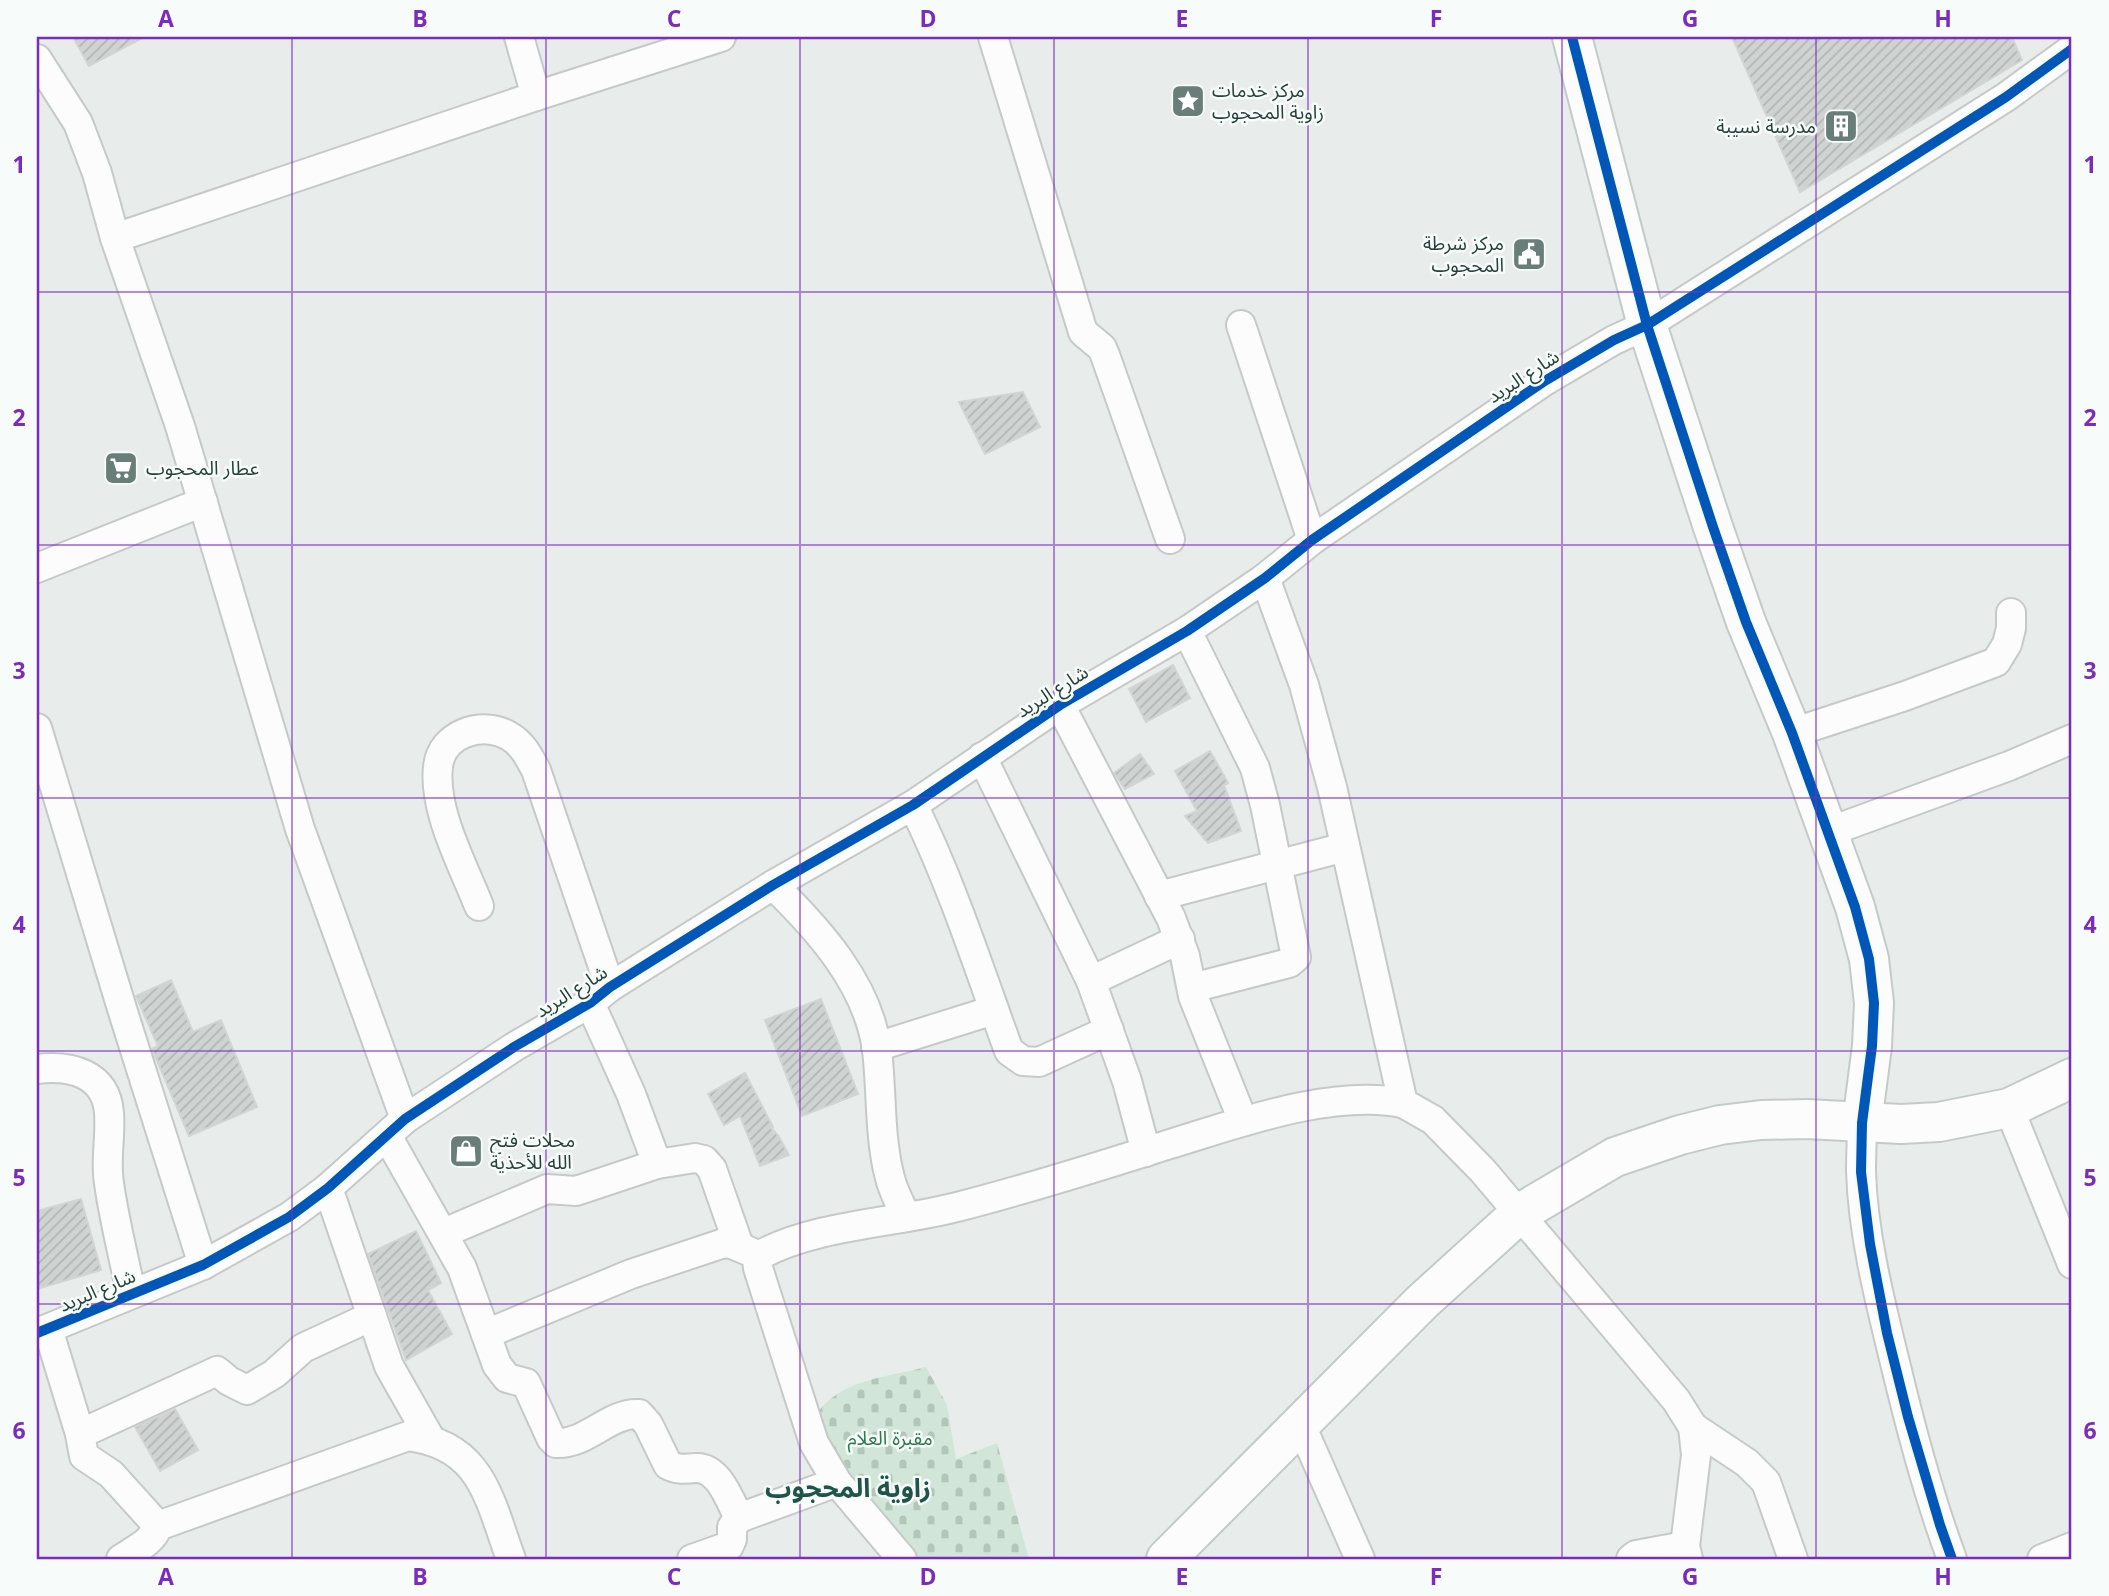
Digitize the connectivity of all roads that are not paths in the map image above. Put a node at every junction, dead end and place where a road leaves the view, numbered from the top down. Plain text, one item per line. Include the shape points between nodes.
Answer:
1 (519, 37) edge
2 (721, 37) edge
3 (993, 37) edge
4 (1572, 37) edge
5 (2072, 49) edge
6 (37, 59) edge
7 (536, 96) junction
8 (115, 238) junction
9 (1241, 325) dead end
10 (1647, 325) junction
11 (203, 502) junction
12 (1170, 539) dead end
13 (1312, 540) junction
14 (37, 568) edge
15 (1265, 578) junction
16 (2011, 613) dead end
17 (1186, 631) junction
18 (1060, 705) junction
19 (37, 728) edge
20 (1792, 733) junction
21 (2072, 738) edge
22 (982, 757) junction
23 (913, 805) junction
24 (1828, 832) junction
25 (1345, 847) junction
26 (1276, 866) junction
27 (773, 885) junction
28 (1159, 896) junction
29 (479, 906) dead end
30 (1180, 939) junction
31 (1091, 981) junction
32 (1192, 988) junction
33 (600, 995) junction
34 (994, 1010) junction
35 (1109, 1030) junction
36 (876, 1047) junction
37 (37, 1069) edge
38 (2072, 1078) edge
39 (1403, 1102) junction
40 (2009, 1108) junction
41 (1243, 1121) junction
42 (1862, 1122) junction
43 (396, 1127) junction
44 (1146, 1152) junction
45 (657, 1164) junction
46 (328, 1188) junction
47 (1520, 1213) junction
48 (906, 1217) junction
49 (444, 1233) junction
50 (750, 1251) junction
51 (2072, 1264) edge
52 (203, 1265) junction
53 (131, 1294) junction
54 (372, 1316) junction
55 (42, 1331) edge
56 (486, 1334) junction
57 (1300, 1423) junction
58 (1693, 1427) junction
59 (80, 1434) junction
60 (431, 1440) junction
61 (837, 1482) junction
62 (739, 1518) junction
63 (159, 1526) junction
64 (2072, 1546) edge
65 (1687, 1553) edge
66 (121, 1559) edge
67 (510, 1559) edge
68 (692, 1559) edge
69 (902, 1559) edge
70 (1166, 1559) edge
71 (1360, 1559) edge
72 (1631, 1559) edge
73 (1793, 1559) edge
74 (1952, 1559) edge
75 (2042, 1559) edge

1 - 7 street
2 - 7 street
3 - 12 street via 1083,332 1105,355
4 - 10 street
5 - 10 street, شارع البريد via 2006,97
6 - 8 street via 78,123
7 - 8 street
8 - 11 street
9 - 13 street
10 - 13 street, شارع البريد via 1543,382
10 - 20 street via 1746,622
11 - 14 street
11 - 43 street via 300,829
13 - 15 street, شارع البريد
15 - 17 street, شارع البريد
15 - 25 street via 1304,685
16 - 20 street via 2007,644 1996,662
17 - 18 street, شارع البريد
17 - 26 street via 1255,768
18 - 22 street, شارع البريد
18 - 28 street
19 - 52 street
20 - 24 street
21 - 24 street
22 - 23 street, شارع البريد
22 - 31 street
23 - 27 street, شارع البريد
23 - 34 street
24 - 42 street via 1869,959 1874,1003
25 - 26 street
25 - 39 street
26 - 28 street
26 - 32 street via 1294,960
27 - 33 street, شارع البريد
27 - 36 street via 807,918 853,980
28 - 30 street
29 - 33 street via 442,811 438,765 455,736 485,730 510,736 536,770
30 - 31 street
30 - 32 street
31 - 35 street
32 - 41 street
33 - 43 street, شارع البريد
33 - 45 street
34 - 35 street via 1009,1051 1030,1063
34 - 36 street
35 - 44 street
36 - 48 street via 886,1161
37 - 53 street via 61,1066 76,1070 91,1079 106,1100 109,1185
38 - 40 street
39 - 41 street via 1351,1099
39 - 47 street via 1448,1133
40 - 42 street via 1940,1122
40 - 51 street
41 - 44 street
42 - 47 street via 1761,1121 1680,1135 1615,1157
42 - 74 street via 1861,1172 1882,1307 1908,1417
43 - 46 street, شارع البريد
43 - 49 street
44 - 48 street via 964,1206
45 - 49 street via 576,1191 547,1189
45 - 50 street via 704,1160
46 - 52 street, شارع البريد via 289,1217
46 - 54 street
47 - 57 street
47 - 58 street
48 - 50 street
49 - 56 street
50 - 56 street via 721,1244 631,1274
50 - 61 street via 757,1260 814,1443
52 - 53 street, شارع البريد
53 - 55 street, شارع البريد
54 - 59 street via 303,1348 247,1390 217,1370
54 - 60 street via 390,1366
55 - 59 street
56 - 62 street via 501,1373 526,1383 556,1443 570,1442 622,1417 639,1414 668,1465 699,1468 718,1478
57 - 70 street
57 - 71 street
58 - 65 street via 1696,1455
58 - 73 street via 1747,1463 1766,1482
59 - 63 street via 84,1456 111,1474
60 - 63 street via 399,1437
60 - 67 street via 465,1461 484,1485
61 - 62 street
61 - 69 street
62 - 68 street via 732,1527 729,1546
63 - 66 street via 146,1542
64 - 75 street
65 - 72 street

